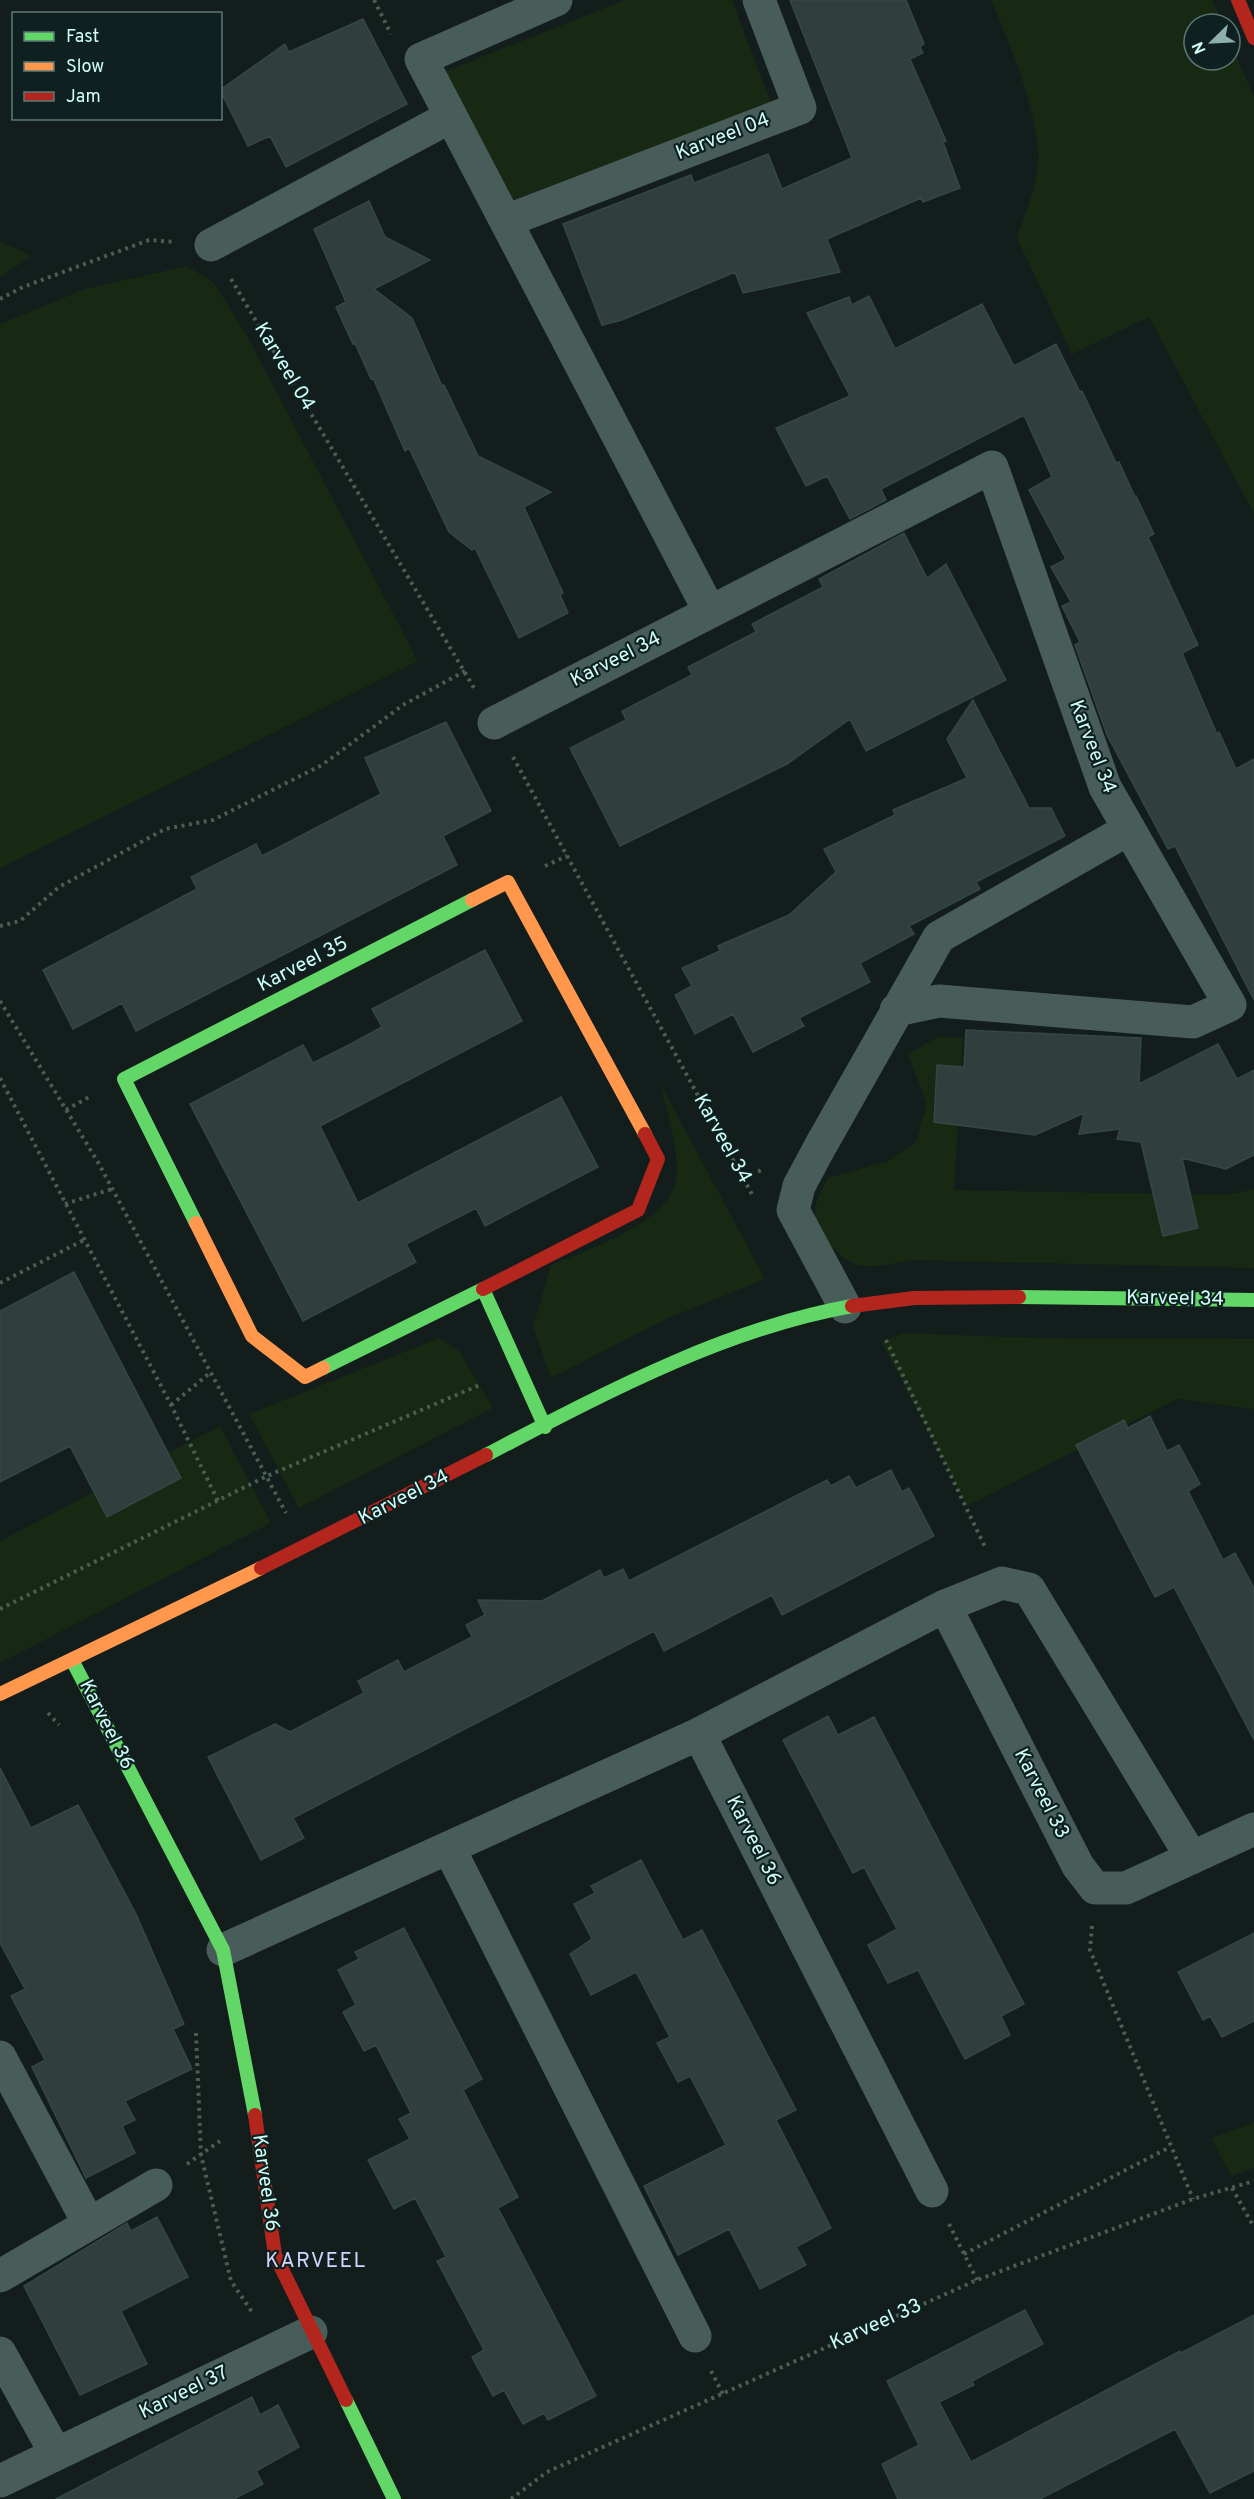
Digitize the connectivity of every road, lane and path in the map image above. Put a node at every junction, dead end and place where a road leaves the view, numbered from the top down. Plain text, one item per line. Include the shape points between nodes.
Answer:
1 (556, 0) edge
2 (759, 0) edge
3 (1238, 0) edge
4 (1254, 38) edge
5 (450, 117) junction
6 (506, 221) junction
7 (211, 245) junction
8 (0, 299) edge
9 (710, 612) junction
10 (465, 671) junction
11 (494, 723) junction
12 (1129, 829) junction
13 (0, 926) edge
14 (0, 1002) edge
15 (896, 1010) junction
16 (0, 1078) edge
17 (112, 1189) junction
18 (754, 1199) dead end
19 (65, 1204) junction
20 (84, 1240) junction
21 (0, 1283) edge
22 (483, 1289) junction
23 (1254, 1300) edge
24 (857, 1305) junction
25 (519, 1368) junction
26 (211, 1372) junction
27 (171, 1405) junction
28 (545, 1427) junction
29 (267, 1476) junction
30 (218, 1501) junction
31 (305, 1548) junction
32 (1002, 1583) junction
33 (945, 1606) junction
34 (0, 1609) edge
35 (72, 1660) junction
36 (23, 1682) junction
37 (0, 1694) edge
38 (65, 1733) dead end
39 (699, 1734) junction
40 (1254, 1829) edge
41 (449, 1848) junction
42 (1192, 1858) junction
43 (1095, 1888) junction
44 (223, 1950) junction
45 (196, 2025) dead end
46 (0, 2057) edge
47 (256, 2117) junction
48 (1170, 2146) junction
49 (201, 2155) junction
50 (1254, 2181) edge
51 (156, 2185) joint
52 (1232, 2188) junction
53 (932, 2191) joint
54 (1193, 2199) junction
55 (88, 2222) junction
56 (1254, 2227) edge
57 (964, 2254) junction
58 (0, 2276) edge
59 (977, 2280) junction
60 (311, 2332) junction
61 (695, 2336) dead end
62 (275, 2349) junction
63 (0, 2353) edge
64 (56, 2454) junction
65 (0, 2481) edge
66 (394, 2499) edge
67 (511, 2499) edge

1 - 5 street via 421,59
2 - 6 street, Karveel 04 via 800,108
3 - 4 street
5 - 6 street
5 - 7 street
6 - 9 street
7 - 8 path via 149,240
7 - 10 path, Karveel 04
9 - 11 street, Karveel 34
9 - 12 street, Karveel 34 via 992,467 1105,788
10 - 11 path, Karveel 04
10 - 13 path via 403,705 322,765 213,820 165,829 59,887 20,921
11 - 18 path, Karveel 34
12 - 15 street via 939,937
12 - 15 street, Karveel 34 via 1230,1005 1193,1022 939,1001
14 - 17 path
15 - 24 street via 799,1186 793,1210
16 - 19 path
17 - 19 path
17 - 26 path
19 - 20 path
20 - 21 path
20 - 27 path
22 - 22 street, Karveel 35 via 305,1377 252,1336 124,1078 508,882 658,1159 638,1210
22 - 25 street
23 - 24 street, Karveel 34 via 918,1296
24 - 28 street, Karveel 34 via 772,1326 659,1370
24 - 32 path
25 - 28 street
25 - 29 path
26 - 27 path
26 - 29 path
27 - 30 path
28 - 31 street, Karveel 34
29 - 30 path
29 - 31 path
30 - 34 path
31 - 35 street, Karveel 34 via 146,1620
32 - 33 street
32 - 42 street via 1029,1589
33 - 39 street
33 - 43 street, Karveel 33 via 1078,1866
35 - 36 street, Karveel 34
35 - 44 street, Karveel 36
36 - 37 street, Karveel 34
36 - 38 path
39 - 41 street
39 - 53 street, Karveel 36
40 - 42 street
41 - 44 street
41 - 61 street
42 - 43 street via 1126,1888
43 - 48 path via 1090,1950
44 - 47 street, Karveel 36
45 - 49 path
46 - 55 street
47 - 49 path
47 - 60 street, Karveel 36 via 275,2255
48 - 54 path
48 - 57 path
49 - 51 path
49 - 62 path via 231,2281
50 - 52 path, Karveel 33
51 - 55 street
52 - 54 path, Karveel 33
52 - 56 path
53 - 57 path
54 - 59 path, Karveel 33
55 - 58 street
57 - 59 path
59 - 67 path, Karveel 33 via 547,2472
60 - 62 street, Karveel 37
60 - 66 street, Karveel 36
62 - 64 street, Karveel 37
63 - 64 street
64 - 65 street, Karveel 37

